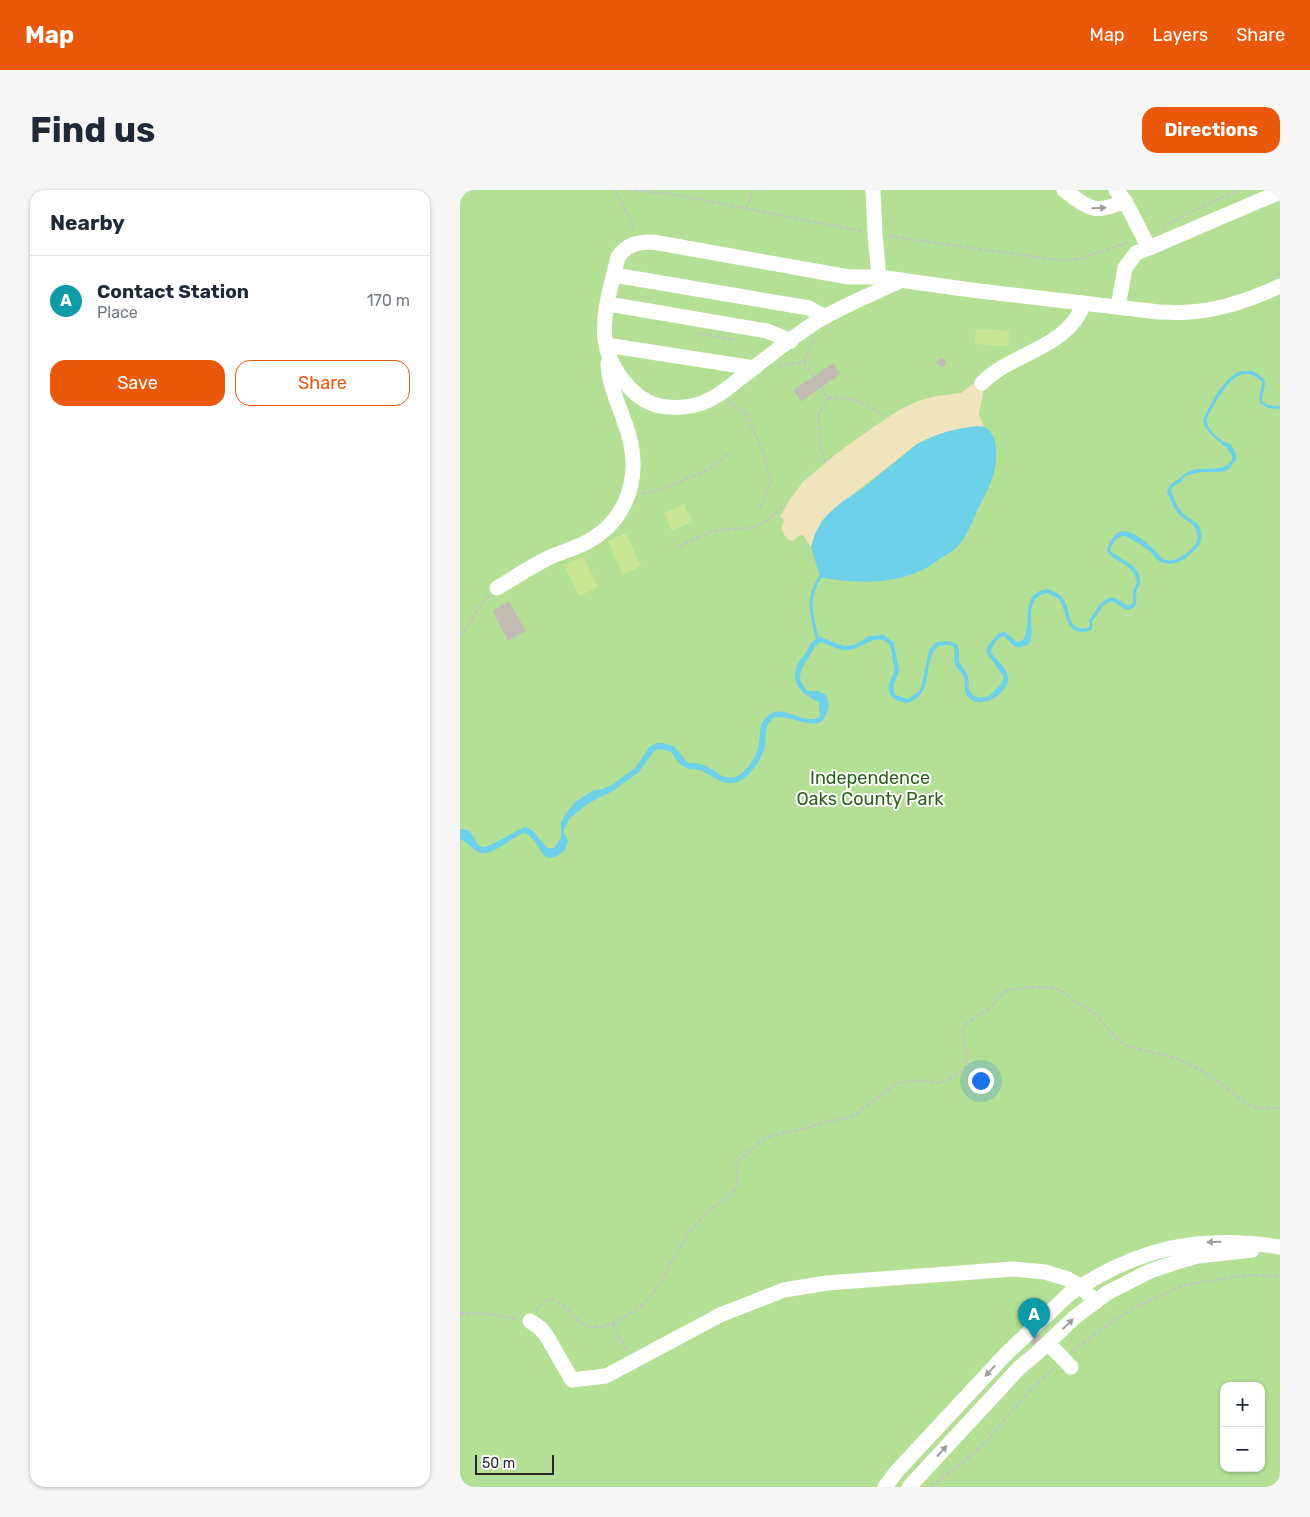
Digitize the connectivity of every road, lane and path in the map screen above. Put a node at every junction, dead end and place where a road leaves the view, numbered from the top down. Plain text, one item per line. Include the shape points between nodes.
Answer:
1 (615, 190) edge
2 (628, 190) edge
3 (754, 190) edge
4 (873, 190) edge
5 (1064, 190) edge
6 (1230, 190) edge
7 (1239, 190) edge
8 (1280, 192) edge
9 (1231, 194) junction
10 (1121, 196) edge
11 (746, 209) junction
12 (875, 234) junction
13 (637, 242) junction
14 (1147, 242) junction
15 (614, 275) junction
16 (849, 277) junction
17 (879, 277) junction
18 (902, 280) junction
19 (1280, 286) edge
20 (852, 303) junction
21 (1084, 303) junction
22 (608, 304) junction
23 (1118, 307) junction
24 (825, 317) junction
25 (707, 321) junction
26 (735, 340) dead end
27 (791, 341) junction
28 (606, 348) junction
29 (777, 351) junction
30 (804, 362) dead end
31 (788, 364) dead end
32 (754, 368) junction
33 (814, 377) dead end
34 (982, 383) dead end
35 (821, 387) dead end
36 (828, 398) junction
37 (729, 401) dead end
38 (887, 418) dead end
39 (728, 454) dead end
40 (825, 462) dead end
41 (629, 492) junction
42 (784, 503) dead end
43 (760, 507) dead end
44 (679, 547) dead end
45 (497, 588) joint
46 (460, 636) edge
47 (1280, 1108) edge
48 (1280, 1247) edge
49 (1280, 1277) edge
50 (1080, 1286) junction
51 (1096, 1302) junction
52 (460, 1313) edge
53 (530, 1321) junction
54 (612, 1324) junction
55 (1048, 1343) junction
56 (1005, 1355) junction
57 (632, 1362) junction
58 (1067, 1363) junction
59 (1019, 1368) junction
60 (884, 1487) edge
61 (908, 1487) edge
62 (931, 1487) edge

1 - 13 path via 628,214
2 - 11 path via 671,194
3 - 11 path
4 - 12 lane
5 -> 10 lane via 1098,210 1114,206
6 - 9 path
7 - 9 path
8 - 14 lane
9 - 14 path via 1171,222
10 - 14 lane
11 - 12 path
12 - 14 path via 1058,260 1080,259
12 - 17 lane
13 - 15 lane via 622,251
13 - 16 lane via 653,242
14 - 23 lane via 1125,268
15 - 22 lane
15 - 24 lane via 809,308
16 - 17 lane
16 - 20 lane
17 - 18 lane
18 - 20 lane
18 - 21 lane
19 - 23 lane via 1248,300 1190,312
20 - 24 lane
21 - 23 lane
21 - 34 lane via 1077,317 1051,342 998,368
22 - 25 lane
22 - 28 lane via 604,329
24 - 27 lane
25 - 26 path via 697,333
25 - 27 lane via 767,331
27 - 29 lane
28 - 32 lane
28 - 32 lane via 617,372 633,391 655,405 670,407 702,403
28 - 41 lane via 608,369 631,445 633,470
29 - 31 path
29 - 32 lane
30 - 33 path
35 - 36 path
36 - 38 path via 852,399
36 - 40 path via 818,414
37 - 43 path via 747,415 762,449 771,480
39 - 41 path via 714,466 654,492
41 - 45 lane via 626,503 614,520 599,534 547,558
42 - 44 path via 776,514 757,527 712,531
45 - 46 path via 482,602
47 - 54 path via 1250,1106 1193,1066 1128,1046 1112,1034 1096,1014 1060,990 1032,986 1009,990 967,1023 962,1031 966,1067 953,1077 940,1083 916,1080 897,1083 852,1116 771,1136 746,1154 736,1163 736,1188 729,1198 713,1207 697,1223 646,1303
48 -> 50 lane via 1251,1242 1184,1245 1132,1259
48 - 51 lane via 1180,1261 1150,1271
49 - 58 path via 1249,1275 1184,1285 1159,1295 1108,1324 1074,1349
50 - 51 lane
50 - 56 lane
50 - 57 lane via 1045,1272 1013,1269 818,1284 784,1290 720,1316
55 -> 51 lane
52 - 53 path
53 - 54 path via 539,1305 552,1299 565,1305 585,1325 599,1327
53 - 57 lane via 546,1335 572,1380 606,1376
54 - 57 path
55 - 58 lane
55 - 59 lane
56 - 59 lane
56 -> 60 lane
58 - 62 path via 1025,1396 986,1442
61 -> 59 lane

